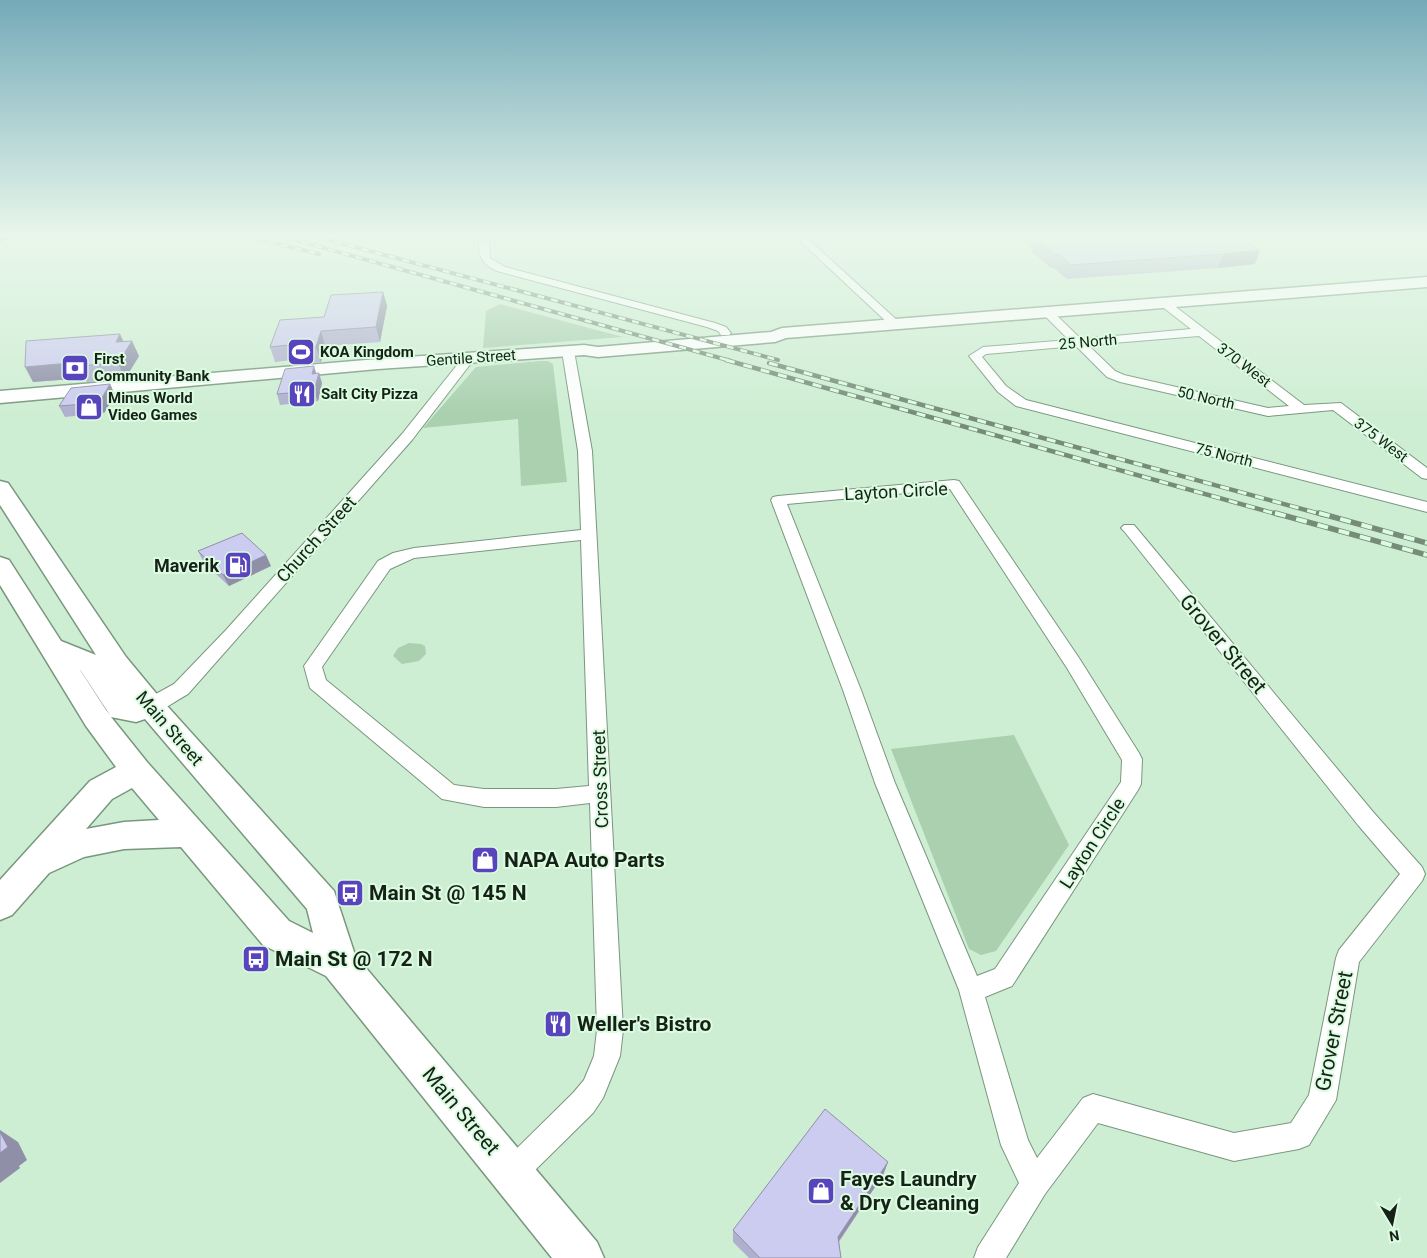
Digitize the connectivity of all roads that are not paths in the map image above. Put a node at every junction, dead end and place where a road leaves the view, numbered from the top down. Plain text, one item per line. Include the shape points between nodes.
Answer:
1 (604, 297) edge
2 (865, 297) edge
3 (1243, 297) edge
4 (1164, 303) junction
5 (1046, 312) junction
6 (895, 324) junction
7 (1200, 332) junction
8 (725, 333) junction
9 (782, 333) junction
10 (1078, 343) junction
11 (576, 350) junction
12 (469, 358) junction
13 (0, 396) edge
14 (1021, 403) joint
15 (1336, 406) joint
16 (1301, 409) junction
17 (1427, 475) edge
18 (0, 488) edge
19 (1427, 507) edge
20 (1129, 528) dead end
21 (590, 534) junction
22 (0, 565) edge
23 (49, 646) junction
24 (150, 706) junction
25 (136, 771) junction
26 (601, 792) junction
27 (190, 833) junction
28 (34, 864) junction
29 (1421, 870) edge
30 (0, 904) edge
31 (339, 964) junction
32 (971, 990) junction
33 (512, 1172) junction
34 (1035, 1184) junction
35 (581, 1258) edge
36 (989, 1258) edge

1 - 8 street via 711,325
2 - 6 street
3 - 4 main road, Gentile Street
4 - 5 main road, Gentile Street
4 - 7 street, 370 West
5 - 6 main road, Gentile Street
5 - 10 street
6 - 9 main road, Gentile Street
7 - 10 street, 25 North
7 - 16 street, 370 West
8 - 9 main road, Gentile Street via 772,329
8 - 11 main road, Gentile Street
9 - 11 main road, Gentile Street via 775,337 598,352
10 - 14 street, 25 North via 976,354 1002,389
10 - 16 street, 50 North via 1111,374 1120,378 1268,412
11 - 12 main road, Gentile Street
11 - 21 street, Cross Street
12 - 13 main road, Gentile Street
12 - 24 street, Church Street via 407,437 225,642 181,689
14 - 19 street, 75 North
15 - 16 street, 50 North
15 - 17 street, 375 West
18 - 24 main road, Main Street via 116,664
20 - 29 street, Grover Street via 1366,819
21 - 26 street, Cross Street
21 - 26 street via 399,557 384,565 313,666 317,683 449,793 484,798 556,798
22 - 23 main road, Main Street
23 - 24 main road via 91,664 121,709 136,711
23 - 25 main road, Main Street via 96,718
24 - 31 main road, Main Street via 322,902
25 - 27 main road, Main Street
25 - 28 main road via 101,790
26 - 33 street, Cross Street via 610,1019 607,1056 590,1095
27 - 28 main road via 110,837 84,843
27 - 31 main road, Main Street via 276,933
28 - 30 main road
29 - 34 street, Grover Street via 1348,958 1322,1100 1299,1135 1234,1147 1093,1108
31 - 33 main road, Main Street
32 - 32 street, Layton Circle via 1004,978 1131,784 1132,759 1073,663 954,484 778,500 888,792
32 - 34 street, Layton Circle via 1015,1145
33 - 35 main road, Main Street
34 - 36 street

